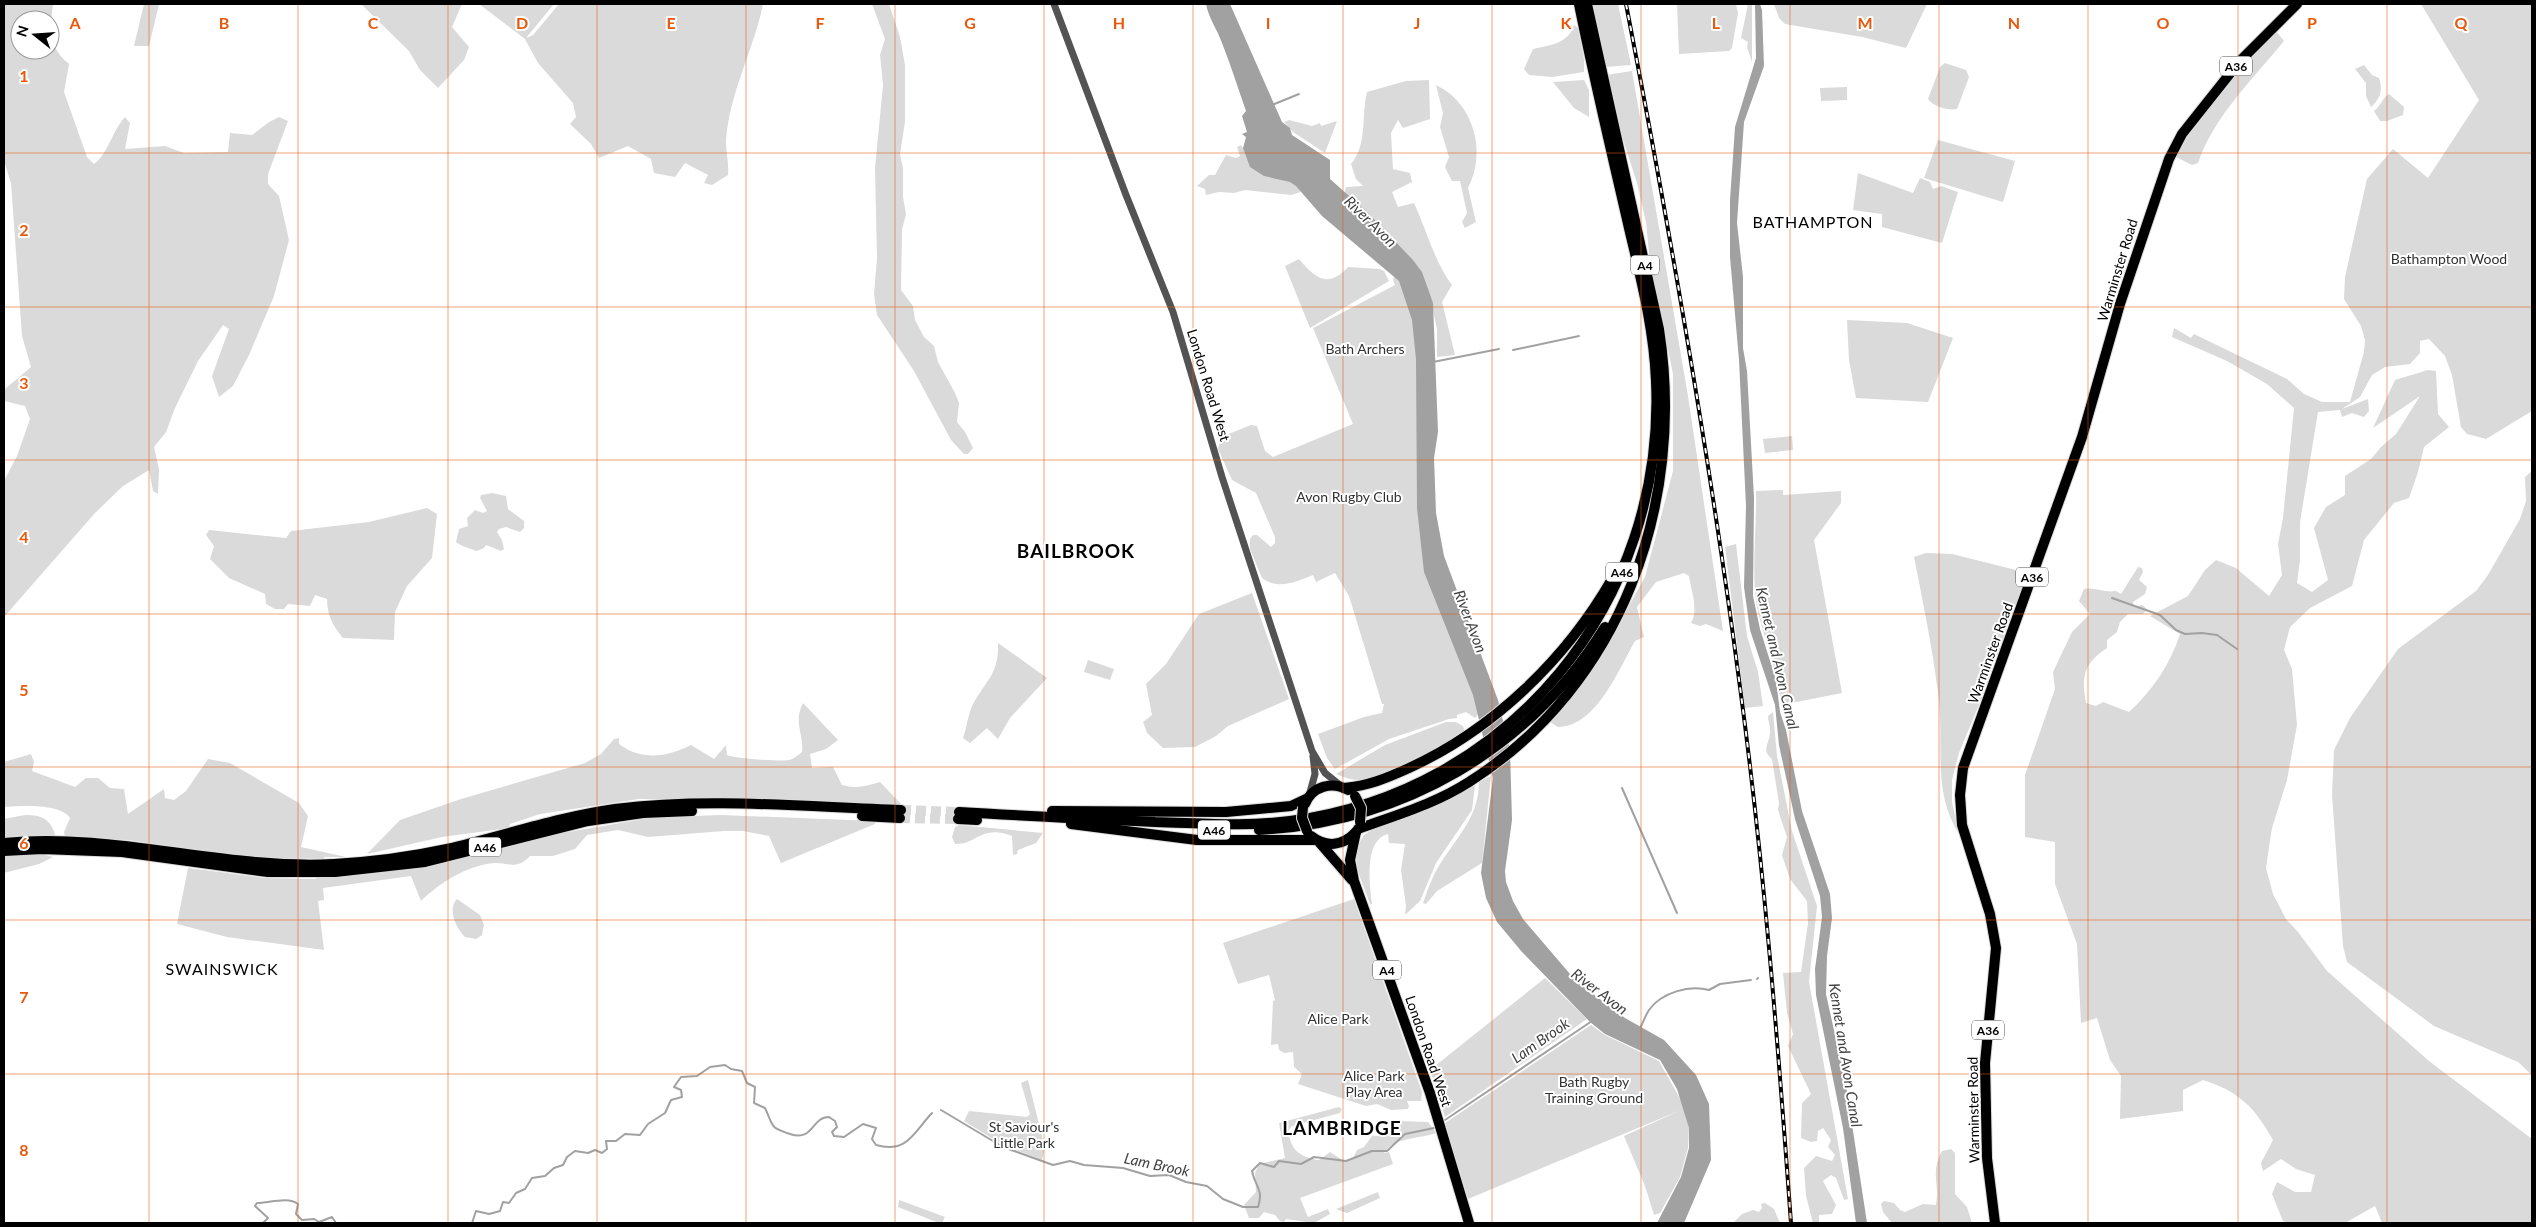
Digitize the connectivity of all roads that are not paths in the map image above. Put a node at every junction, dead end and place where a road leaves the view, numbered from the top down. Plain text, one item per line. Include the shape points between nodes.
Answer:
1 (1054, 4) edge
2 (1579, 4) edge
3 (1587, 4) edge
4 (2297, 4) edge
5 (1654, 450) junction
6 (1649, 528) junction
7 (1312, 751) junction
8 (1457, 767) junction
9 (1342, 787) junction
10 (1306, 801) junction
11 (901, 814) tunnel mouth
12 (979, 814) junction
13 (1067, 824) junction
14 (1358, 828) junction
15 (1317, 841) junction
16 (4, 843) edge
17 (42, 845) junction
18 (4, 851) edge
19 (1356, 887) junction
20 (1469, 1223) edge
21 (1995, 1223) edge

1 - 7 street, London Road West via 1173,312 1222,477
2 - 5 highway, A4 via 1651,332 1657,410
3 - 6 highway, A4 via 1663,355 1665,436 1662,470
4 - 21 highway, Warminster Road / A36 via 2234,68 2182,134 2169,159 2120,304 2082,437 1963,768 1960,795 1962,826 1990,914 1996,948 1985,1063 1987,1158
5 - 8 highway, A46 via 1648,498 1635,540 1617,583 1588,634 1554,679 1511,723
5 - 9 highway via 1641,511 1620,563 1597,605 1551,662 1498,711 1449,746 1362,787
6 - 8 highway, A46 via 1625,591 1610,618 1557,692 1486,754
6 - 14 highway via 1618,617 1584,672 1558,706 1519,746 1467,783 1426,805
7 - 9 street, London Road West via 1325,773
7 - 10 street, London Road West via 1315,774
8 - 12 highway, A46 via 1392,794 1345,809 1289,821 1220,824
8 - 13 highway, A46 via 1393,803 1351,817 1289,828 1220,830
9 - 10 highway via 1326,786
9 - 14 highway, A4, bridge via 1355,796 1361,808
10 - 12 highway via 1291,806 1226,812 994,811
10 - 15 highway, A4, bridge via 1302,818 1307,831
11 - 17 highway, A46 via 717,810 643,813 560,827 425,862 335,872 268,872 122,852
12 - 13 highway, A46 via 958,816
13 - 15 highway via 1197,840
14 - 15 highway via 1347,840 1336,844
14 - 19 highway, London Road West / A4 via 1350,860
15 - 19 highway, London Road West / A4 via 1340,864
16 - 17 highway, A46
17 - 18 highway, A46
19 - 20 highway, London Road West / A4 via 1430,1093

